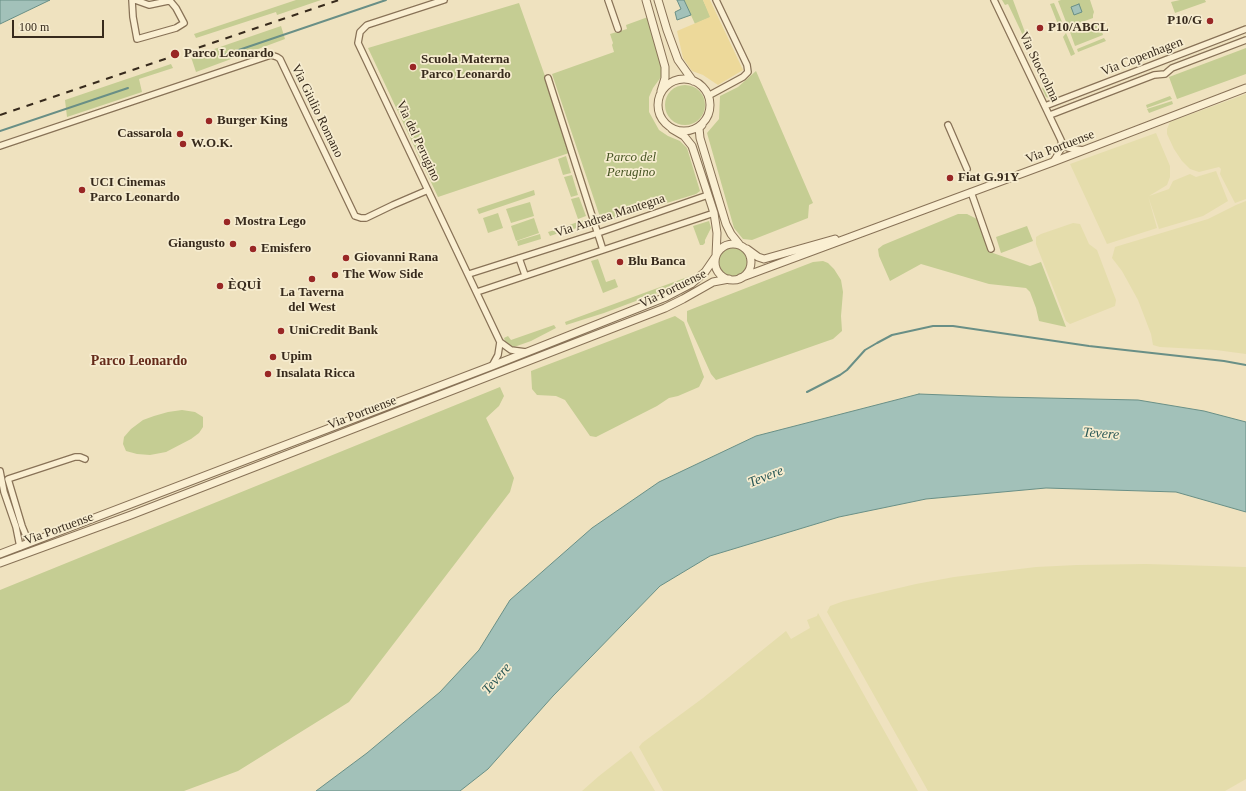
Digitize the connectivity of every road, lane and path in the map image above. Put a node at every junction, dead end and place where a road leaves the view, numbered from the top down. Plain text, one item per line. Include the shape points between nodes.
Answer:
1 (134, 0) edge
2 (444, 0) edge
3 (608, 0) edge
4 (646, 0) edge
5 (658, 0) edge
6 (716, 0) edge
7 (996, 1) edge
8 (149, 5) junction
9 (133, 17) junction
10 (618, 29) dead end
11 (1246, 29) edge
12 (1246, 40) edge
13 (1164, 60) junction
14 (1157, 63) junction
15 (1168, 72) junction
16 (1159, 74) junction
17 (548, 78) dead end
18 (693, 81) junction
19 (1246, 88) edge
20 (708, 96) junction
21 (659, 97) junction
22 (1045, 106) junction
23 (1050, 115) junction
24 (948, 124) dead end
25 (702, 125) junction
26 (672, 129) junction
27 (1061, 140) junction
28 (0, 146) edge
29 (1087, 149) junction
30 (1053, 162) junction
31 (967, 169) dead end
32 (428, 190) junction
33 (971, 192) junction
34 (708, 195) junction
35 (714, 213) junction
36 (598, 232) junction
37 (858, 234) junction
38 (739, 244) junction
39 (991, 249) dead end
40 (603, 250) junction
41 (747, 250) junction
42 (716, 256) junction
43 (519, 258) junction
44 (468, 274) junction
45 (524, 275) junction
46 (740, 278) junction
47 (729, 279) junction
48 (477, 292) junction
49 (500, 342) junction
50 (526, 352) junction
51 (492, 366) junction
52 (85, 459) dead end
53 (0, 471) edge
54 (29, 543) junction
55 (20, 547) junction
56 (0, 554) edge
57 (0, 563) edge

1 - 8 street
1 - 9 street
2 - 32 street, Via del Perugino via 367,25 361,30 358,38 359,45
3 - 10 street
4 - 21 street via 666,67
5 - 18 street via 678,60
6 - 20 street via 748,70 745,76
7 - 22 street, Via Stoccolma
8 - 9 street via 138,7
8 - 9 street via 171,2 184,23 176,28 137,38
11 - 13 street, Via Copenhagen
12 - 15 street, Via Copenhagen via 1172,68
13 - 14 street, Via Copenhagen
13 - 15 street via 1169,68
14 - 16 street
14 - 22 street, Via Copenhagen
15 - 16 street, Via Copenhagen
16 - 23 street, Via Copenhagen
17 - 36 street
18 - 20 street via 701,85
18 - 21 street via 677,80 663,89
19 - 29 street, Via Portuense
20 - 25 street via 710,111
21 - 26 street via 658,112 661,119
22 - 23 street, Via Stoccolma
23 - 27 street, Via Stoccolma
24 - 31 street
25 - 26 street via 687,131
25 - 38 street via 699,128 700,138 724,217 728,229
26 - 34 street via 684,136 692,146
27 - 29 street via 1064,146 1071,149
27 - 30 street via 1061,149
28 - 32 street, Via Giulio Romano via 272,55 280,59 355,216 366,218
29 - 30 street, Via Portuense
30 - 33 street, Via Portuense
32 - 44 street, Via del Perugino
33 - 37 street, Via Portuense
33 - 39 street
34 - 35 street
34 - 36 street, Via Andrea Mantegna
35 - 40 street
35 - 42 street via 718,237
36 - 40 street
36 - 43 street, Via Andrea Mantegna
37 - 41 street, Via Portuense via 764,259
37 - 46 street, Via Portuense
38 - 41 street
38 - 42 street via 727,244
40 - 45 street
41 - 46 street via 751,266
42 - 47 street via 716,268 723,277
42 - 50 street, Via Portuense via 701,277 680,290
43 - 44 street, Via Andrea Mantegna
43 - 45 street
44 - 48 street, Via del Perugino
45 - 48 street
46 - 47 street
47 - 57 street, Via Portuense via 710,283 678,302 658,310 131,515
48 - 49 street, Via del Perugino
49 - 50 street via 510,350
49 - 51 street via 498,355
50 - 51 street, Via Portuense
51 - 54 street, Via Portuense
52 - 54 street via 74,457 8,479
53 - 55 street
54 - 55 street, Via Portuense
55 - 56 street, Via Portuense

